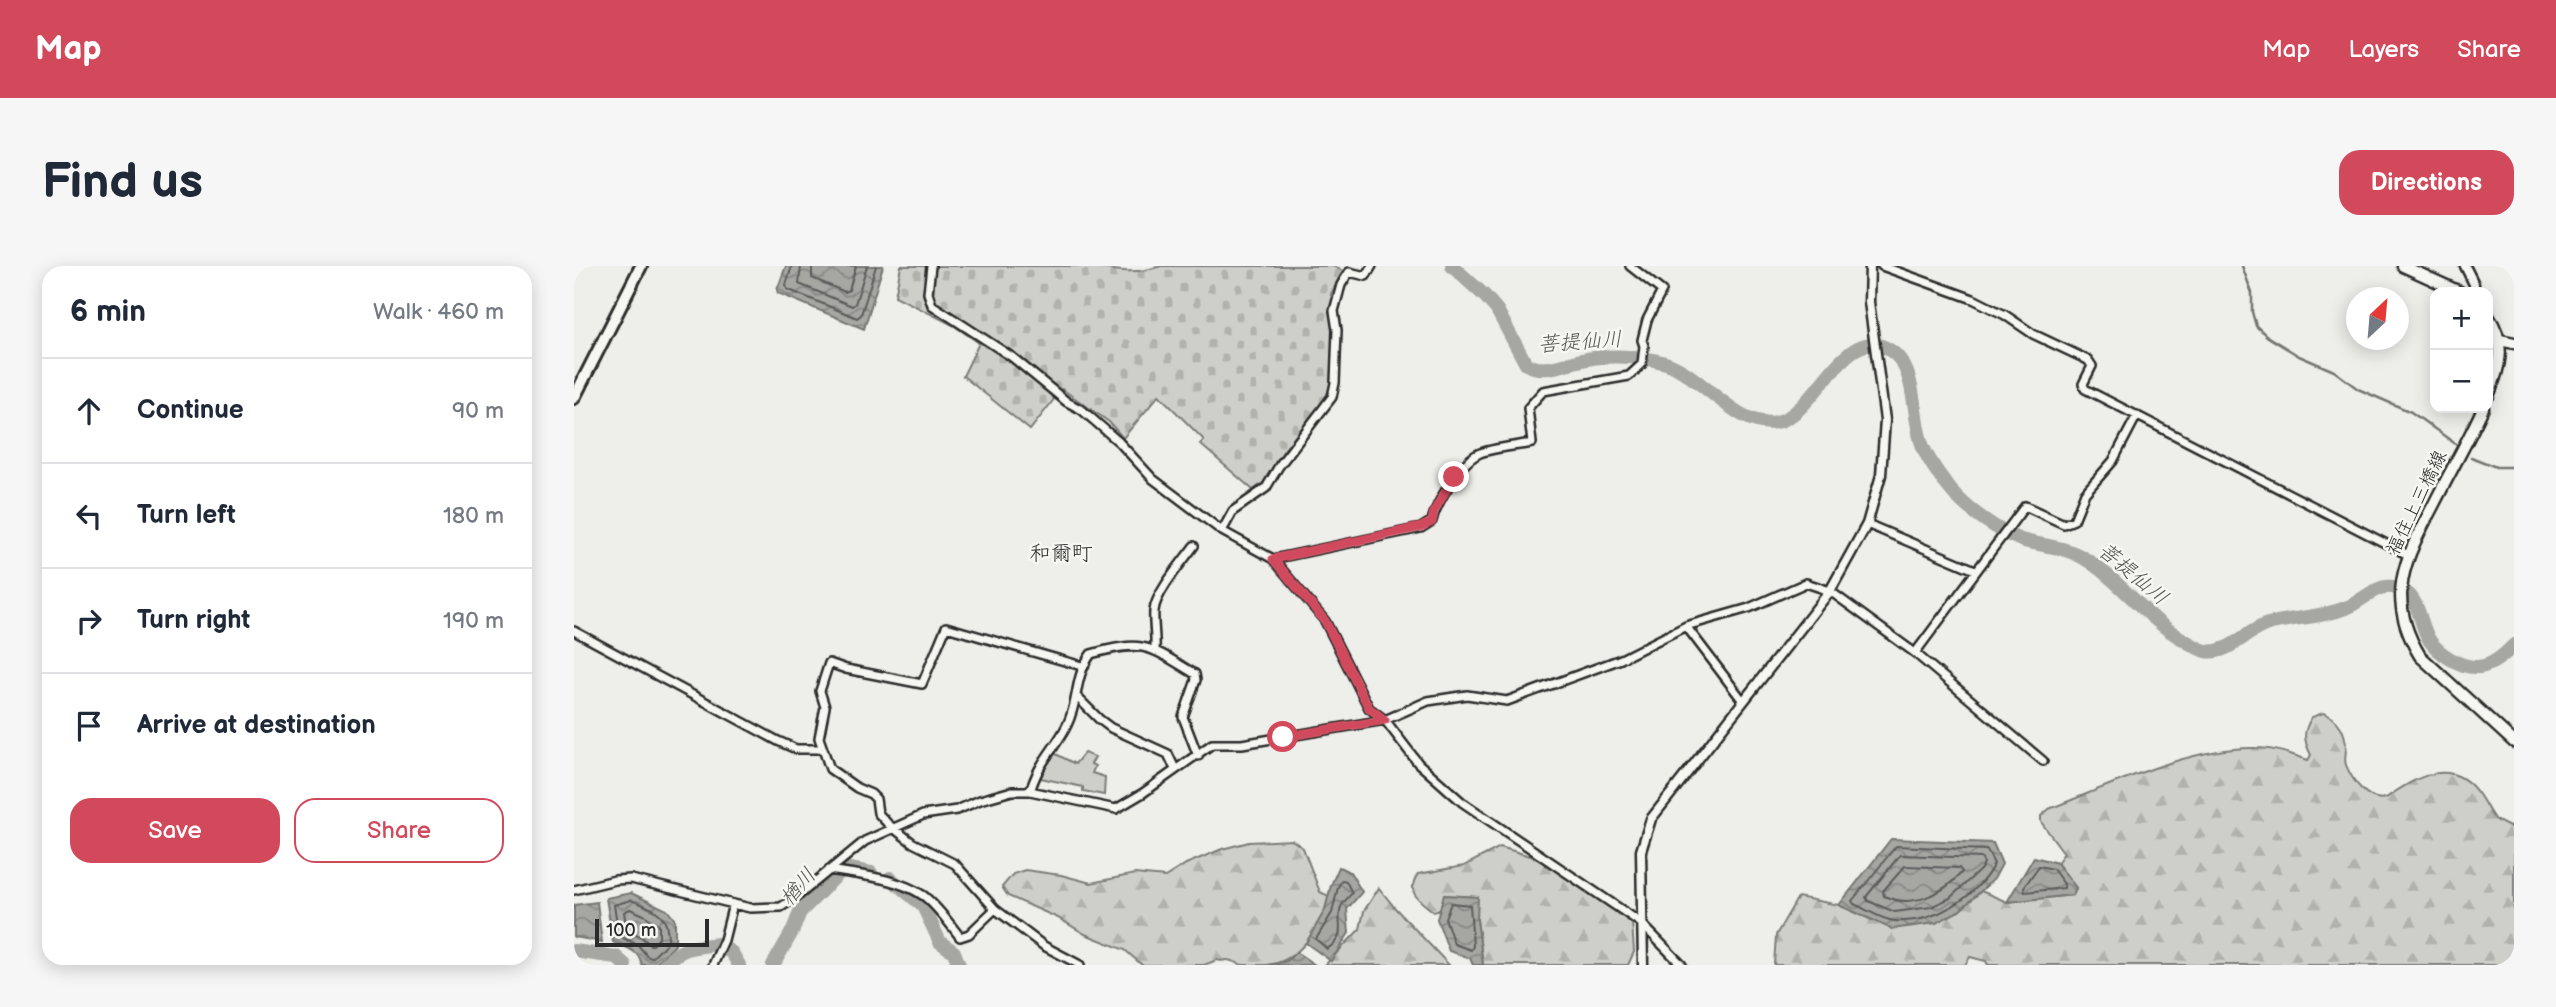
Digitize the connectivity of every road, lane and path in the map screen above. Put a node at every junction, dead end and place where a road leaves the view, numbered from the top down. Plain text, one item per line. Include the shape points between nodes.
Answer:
1 (641, 266) edge
2 (931, 266) edge
3 (1372, 266) edge
4 (1630, 266) edge
5 (1870, 266) edge
6 (1882, 266) edge
7 (2403, 266) edge
8 (2465, 266) edge
9 (2448, 287) edge
10 (2474, 287) edge
11 (2493, 326) edge
12 (2500, 340) junction
13 (2514, 343) edge
14 (2493, 381) edge
15 (574, 398) edge
16 (2480, 413) edge
17 (2137, 415) junction
18 (1867, 524) junction
19 (1222, 531) junction
20 (1194, 546) dead end
21 (2408, 555) junction
22 (1273, 559) junction
23 (1975, 570) junction
24 (1830, 591) junction
25 (1686, 626) junction
26 (574, 631) edge
27 (1154, 650) junction
28 (1915, 653) junction
29 (1082, 666) junction
30 (1077, 697) junction
31 (1743, 701) junction
32 (1385, 720) junction
33 (2514, 742) edge
34 (821, 749) junction
35 (1198, 756) junction
36 (2043, 761) dead end
37 (1175, 769) junction
38 (1030, 791) junction
39 (895, 829) junction
40 (829, 870) junction
41 (574, 890) edge
42 (733, 904) junction
43 (995, 909) junction
44 (1641, 923) junction
45 (713, 965) edge
46 (1080, 965) edge
47 (1643, 965) edge
48 (1682, 965) edge

1 - 15 highway
2 - 19 street via 928,293 932,305 1013,357 1083,410 1153,479
3 - 19 street via 1366,276 1349,272 1341,285 1334,311 1338,330 1332,397 1266,488 1233,511
4 - 22 street via 1662,291 1647,320 1642,364 1629,376 1543,391 1528,408 1532,443 1478,454 1454,477 1432,522
5 - 18 street via 1869,302 1885,420 1881,475
6 - 17 street via 1973,299 2088,360 2092,366 2084,387
7 - 9 main road
8 - 10 street
11 - 12 main road
12 - 13 main road
12 - 14 main road
16 - 21 main road, 福住上三橋線
17 - 21 street
17 - 23 street via 2113,461 2085,493 2074,520 2064,524 2025,506
18 - 23 street
18 - 24 street
19 - 22 street
20 - 27 street via 1154,610
21 - 33 main road, 福住上三橋線 via 2400,598 2420,656
22 - 32 street via 1325,621 1369,708
23 - 28 street
24 - 25 street via 1806,583 1749,608
24 - 28 street
24 - 31 street
25 - 31 street
25 - 32 street via 1621,659 1507,701 1467,695 1428,701
26 - 34 street via 778,741 796,749
27 - 29 street via 1116,647 1091,654
27 - 35 street via 1195,674 1184,717
28 - 36 street
29 - 30 street
29 - 34 street via 946,627 922,684 829,663 820,691 825,706
30 - 37 street via 1111,728 1168,754
30 - 38 street via 1068,725
31 - 44 street via 1651,819 1641,851
32 - 35 street via 1242,744 1212,744
32 - 44 street via 1418,763 1462,802
34 - 39 street via 830,769 872,794 878,813
35 - 37 street
37 - 38 street via 1116,809
38 - 39 street via 923,815
39 - 40 street via 864,841
39 - 43 street via 954,864
40 - 42 street via 781,907
40 - 43 street via 886,881 921,894 960,937
41 - 42 street via 631,879
42 - 45 street
43 - 46 street via 1044,946
44 - 47 street
44 - 48 street

